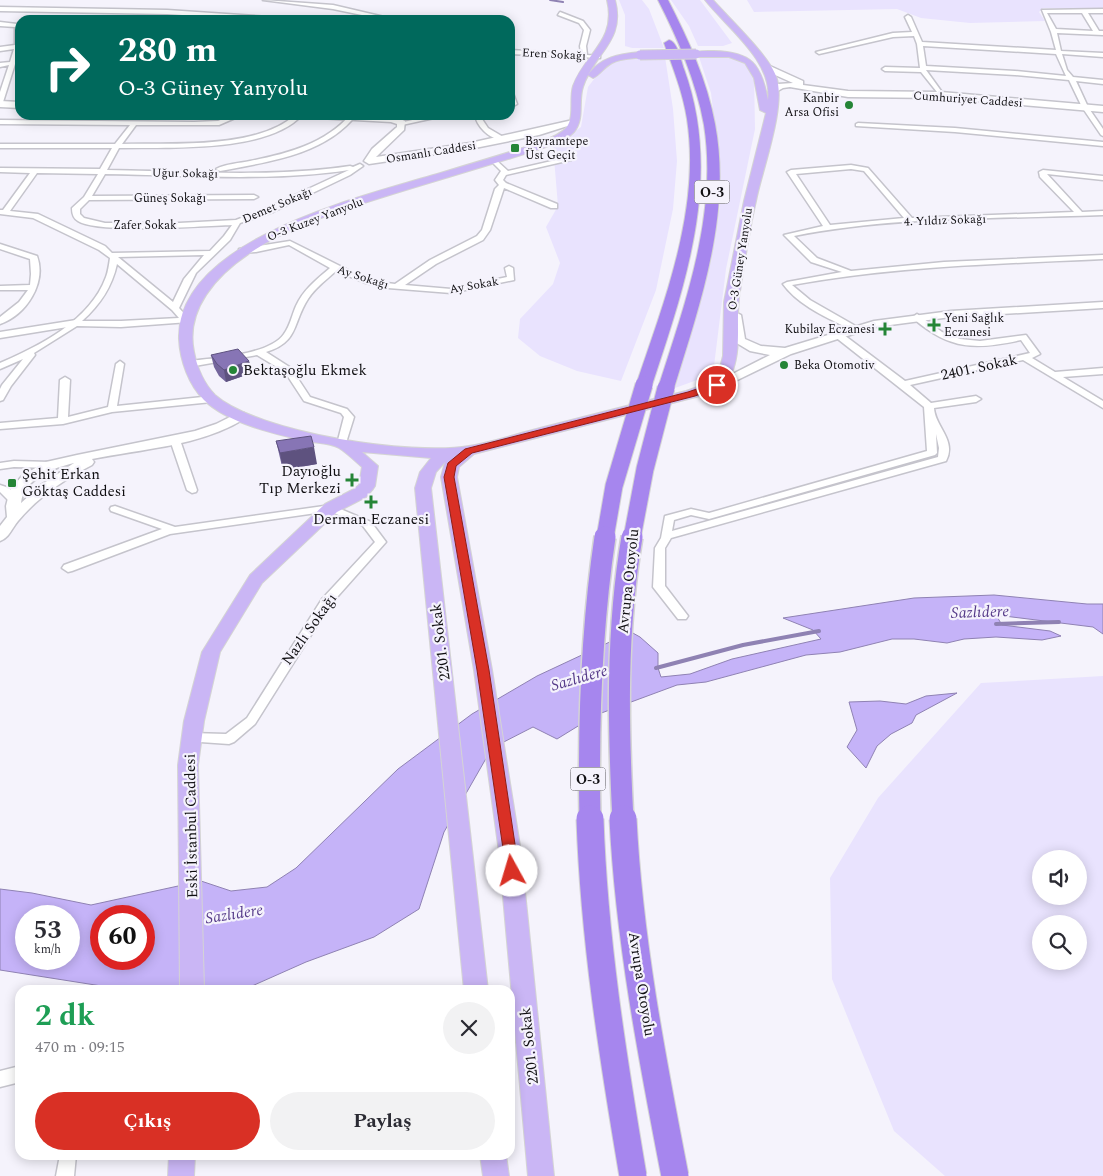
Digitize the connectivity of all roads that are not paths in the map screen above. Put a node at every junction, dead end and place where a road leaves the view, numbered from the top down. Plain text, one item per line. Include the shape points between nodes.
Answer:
1 (266, 0) edge
2 (650, 0) edge
3 (663, 0) edge
4 (709, 0) edge
5 (288, 2) junction
6 (612, 2) edge
7 (33, 7) junction
8 (282, 7) dead end
9 (717, 8) junction
10 (0, 9) edge
11 (1084, 11) junction
12 (1103, 11) edge
13 (275, 12) dead end
14 (560, 14) dead end
15 (27, 15) dead end
16 (210, 15) edge
17 (272, 15) edge
18 (371, 15) edge
19 (908, 18) dead end
20 (0, 24) edge
21 (15, 25) edge
22 (15, 26) edge
23 (0, 30) edge
24 (1054, 31) junction
25 (1100, 33) edge
26 (915, 34) junction
27 (0, 42) edge
28 (15, 44) edge
29 (920, 44) junction
30 (15, 46) edge
31 (0, 49) edge
32 (711, 49) junction
33 (696, 51) junction
34 (515, 52) edge
35 (819, 52) dead end
36 (1058, 52) junction
37 (640, 53) junction
38 (15, 55) edge
39 (1103, 55) edge
40 (584, 56) junction
41 (598, 57) junction
42 (12, 63) junction
43 (15, 63) edge
44 (0, 65) edge
45 (767, 68) junction
46 (885, 69) dead end
47 (923, 69) junction
48 (1072, 80) junction
49 (1103, 82) edge
50 (3, 85) edge
51 (774, 91) junction
52 (832, 93) junction
53 (941, 95) junction
54 (0, 103) edge
55 (15, 104) edge
56 (1085, 108) junction
57 (1103, 109) edge
58 (226, 120) edge
59 (294, 120) edge
60 (348, 120) edge
61 (404, 120) edge
62 (479, 120) edge
63 (575, 120) junction
64 (0, 122) edge
65 (134, 124) junction
66 (769, 125) junction
67 (858, 125) dead end
68 (539, 132) junction
69 (564, 134) junction
70 (1103, 134) edge
71 (502, 139) junction
72 (1103, 144) edge
73 (0, 146) edge
74 (117, 146) junction
75 (569, 159) dead end
76 (494, 161) junction
77 (369, 162) junction
78 (360, 166) junction
79 (0, 170) edge
80 (35, 171) junction
81 (102, 172) junction
82 (196, 173) junction
83 (502, 174) junction
84 (1103, 178) edge
85 (503, 185) junction
86 (254, 197) dead end
87 (87, 198) junction
88 (554, 206) dead end
89 (2, 212) edge
90 (1103, 213) edge
91 (1080, 214) junction
92 (910, 220) junction
93 (237, 222) junction
94 (828, 227) junction
95 (0, 246) edge
96 (242, 252) junction
97 (211, 254) junction
98 (112, 257) junction
99 (1103, 257) edge
100 (814, 260) junction
101 (335, 268) junction
102 (509, 268) dead end
103 (849, 272) junction
104 (814, 278) junction
105 (32, 287) junction
106 (397, 287) junction
107 (0, 288) edge
108 (731, 302) junction
109 (1103, 305) edge
110 (175, 308) junction
111 (917, 317) junction
112 (186, 320) junction
113 (0, 321) edge
114 (76, 323) junction
115 (855, 328) junction
116 (836, 334) junction
117 (0, 335) edge
118 (41, 345) junction
119 (787, 351) junction
120 (258, 352) junction
121 (1024, 357) junction
122 (120, 364) dead end
123 (189, 364) junction
124 (0, 366) edge
125 (1103, 371) edge
126 (1054, 375) junction
127 (65, 380) dead end
128 (904, 384) junction
129 (717, 385) junction
130 (655, 387) junction
131 (0, 398) edge
132 (212, 399) junction
133 (976, 399) dead end
134 (1103, 404) edge
135 (929, 406) junction
136 (112, 409) junction
137 (240, 416) junction
138 (931, 418) junction
139 (63, 421) junction
140 (0, 426) edge
141 (175, 440) junction
142 (342, 444) junction
143 (469, 451) junction
144 (112, 453) junction
145 (448, 453) junction
146 (51, 465) junction
147 (0, 466) edge
148 (63, 475) junction
149 (0, 488) edge
150 (192, 490) dead end
151 (12, 498) junction
152 (35, 500) junction
153 (331, 508) junction
154 (115, 509) dead end
155 (14, 517) junction
156 (174, 530) junction
157 (0, 536) edge
158 (667, 536) junction
159 (68, 568) dead end
160 (682, 616) dead end
161 (191, 738) junction
162 (192, 985) edge
163 (476, 985) edge
164 (15, 1075) edge
165 (0, 1079) edge
166 (67, 1160) edge
167 (182, 1160) edge
168 (494, 1160) edge
169 (65, 1176) edge
170 (181, 1176) edge
171 (496, 1176) edge
172 (541, 1176) edge
173 (633, 1176) edge
174 (675, 1176) edge

1 - 5 street
2 - 130 highway, Avrupa Otoyolu / O-3 via 669,43 690,109 695,170 691,213
3 - 130 highway, Avrupa Otoyolu / O-3 via 675,21 701,90 713,155 704,253 690,310
4 - 9 main road
4 - 32 main road via 733,45
5 - 8 street
5 - 18 street
6 - 37 main road via 619,16 617,46
6 - 41 main road via 614,26
7 - 10 street
7 - 15 street
7 - 16 street
9 - 32 main road via 742,45 736,49
9 - 45 main road
11 - 12 street
11 - 24 street via 1044,11
11 - 25 street
13 - 17 street
14 - 40 street via 581,22 587,30
19 - 26 street
20 - 21 street
22 - 23 street
24 - 25 street
24 - 36 street
26 - 29 street
26 - 35 street via 893,35
27 - 28 street
29 - 36 street
29 - 47 street
30 - 31 street
32 - 33 main road
33 - 37 main road, bridge
33 - 66 main road via 736,56 753,64
34 - 40 street, Eren Sokağı
36 - 39 street
36 - 48 street
37 - 63 main road via 602,64 583,88
38 - 42 street
40 - 41 street, Eren Sokağı
41 - 63 main road via 579,84
42 - 43 street
42 - 44 street
42 - 50 street
45 - 51 main road
45 - 52 main road, Cumhuriyet Caddesi via 796,82
46 - 47 street
47 - 48 street via 1015,73
47 - 53 street
48 - 49 street
48 - 56 street
50 - 54 street
51 - 52 main road, Cumhuriyet Caddesi via 790,85
51 - 66 main road, O-3 Güney Yanyolu
52 - 53 main road, Cumhuriyet Caddesi
53 - 56 main road, Cumhuriyet Caddesi
54 - 55 main road
56 - 57 main road, Cumhuriyet Caddesi
56 - 70 street
58 - 65 street via 218,123
59 - 74 street via 288,125 244,139 210,144
60 - 82 street via 322,142
61 - 77 main road, Osmanlı Caddesi via 401,128 375,151
62 - 71 street via 486,131
63 - 68 main road
63 - 69 main road, O-3 Kuzey Yanyolu
64 - 65 street
65 - 74 street
66 - 108 main road, O-3 Güney Yanyolu via 750,201
67 - 72 street via 955,130
68 - 69 main road
68 - 71 main road, Osmanlı Caddesi
69 - 76 main road, O-3 Kuzey Yanyolu
71 - 77 main road, Osmanlı Caddesi
73 - 74 street
74 - 81 street
75 - 83 street
76 - 83 street via 505,171
76 - 96 main road, O-3 Kuzey Yanyolu via 333,210 286,228
77 - 78 street, Uğur Sokağı
78 - 82 street, Uğur Sokağı via 302,173
78 - 93 street, Demet Sokağı via 270,210
79 - 80 street, Uğur Sokağı
80 - 81 street, Uğur Sokağı
80 - 89 street
81 - 82 street, Uğur Sokağı
81 - 87 street
83 - 85 street via 499,180
84 - 91 street via 1043,172
85 - 88 street
85 - 106 street, Ay Sokağı via 480,238 433,262
86 - 87 street, Güneş Sokağı
87 - 93 street, Zafer Sokak via 76,208 76,214 81,220 105,225
89 - 98 street via 35,216 102,248
90 - 91 street, 4. Yıldız Sokağı
91 - 92 street, 4. Yıldız Sokağı
92 - 94 street, 4. Yıldız Sokağı
92 - 94 street via 866,169 850,167 791,172
93 - 97 street, Demet Sokağı via 232,234
94 - 100 street, 4. Yıldız Sokağı via 788,234
95 - 105 street via 34,258
96 - 101 street, Ay Sokağı via 290,243
96 - 112 main road, O-3 Kuzey Yanyolu via 215,274 198,296
97 - 98 street
97 - 110 street, Demet Sokağı via 188,279
98 - 110 street
98 - 114 street via 113,273 90,310
99 - 103 street via 936,264
100 - 103 street
100 - 104 street
101 - 106 street, Ay Sokağı
101 - 120 street via 301,302 286,338
102 - 106 street, Ay Sokak via 511,278 451,291
103 - 104 street
104 - 115 street via 787,284 797,295
105 - 107 street
105 - 113 street via 28,297
108 - 119 main road via 739,340 758,350
108 - 129 main road, O-3 Güney Yanyolu via 730,356
109 - 111 main road
110 - 112 street
111 - 115 main road
111 - 121 street via 940,334 966,343 994,344 1023,337 1036,354
112 - 114 street
112 - 123 main road, O-3 Kuzey Yanyolu
114 - 117 main road
114 - 118 street
115 - 116 main road
116 - 119 main road
116 - 128 street
118 - 124 street
118 - 131 street via 22,365
119 - 129 main road
120 - 123 street
120 - 142 street via 288,370 307,400 344,411 349,417
121 - 126 street, 2401. Sokak
121 - 128 street, 2401. Sokak
122 - 136 street
123 - 132 main road, O-3 Kuzey Yanyolu
125 - 126 street
126 - 134 street, 2401. Sokak
127 - 139 street
128 - 135 street
129 - 143 main road
130 - 173 highway, Avrupa Otoyolu / O-3, bridge via 611,499 591,648 587,736 591,849 602,973
130 - 174 highway, Avrupa Otoyolu / O-3, bridge via 622,609 619,753 625,860 634,930
132 - 136 street
132 - 137 main road, O-3 Kuzey Yanyolu
133 - 135 street
135 - 138 street
136 - 139 street
137 - 141 main road via 216,429
137 - 142 main road, O-3 Kuzey Yanyolu
138 - 158 street via 932,453 709,516 691,512 669,518
138 - 158 street via 941,432 945,450 942,459
139 - 140 street
141 - 144 main road
141 - 150 street
142 - 145 main road, O-3 Kuzey Yanyolu via 398,452
142 - 153 main road, Eski İstanbul Caddesi via 370,466 370,475 368,486 360,493
143 - 145 main road
143 - 172 main road, 2201. Sokak via 451,465 449,477 483,670 510,852
144 - 146 main road
144 - 148 main road
145 - 163 main road, 2201. Sokak via 431,465 423,488
146 - 147 street
146 - 148 main road via 64,468
146 - 151 main road via 33,474
148 - 152 main road
149 - 151 street
151 - 152 main road via 21,502
151 - 155 main road
152 - 155 main road
153 - 156 street
153 - 161 main road, Eski İstanbul Caddesi via 256,579 211,652
153 - 161 street, Nazlı Sokağı via 367,524 381,542 326,602 251,721 229,739
154 - 156 street
155 - 157 main road
156 - 159 street
158 - 160 street via 660,548 658,587
161 - 162 main road, Eski İstanbul Caddesi via 188,766
164 - 165 street
166 - 169 street
167 - 170 main road
168 - 171 main road

